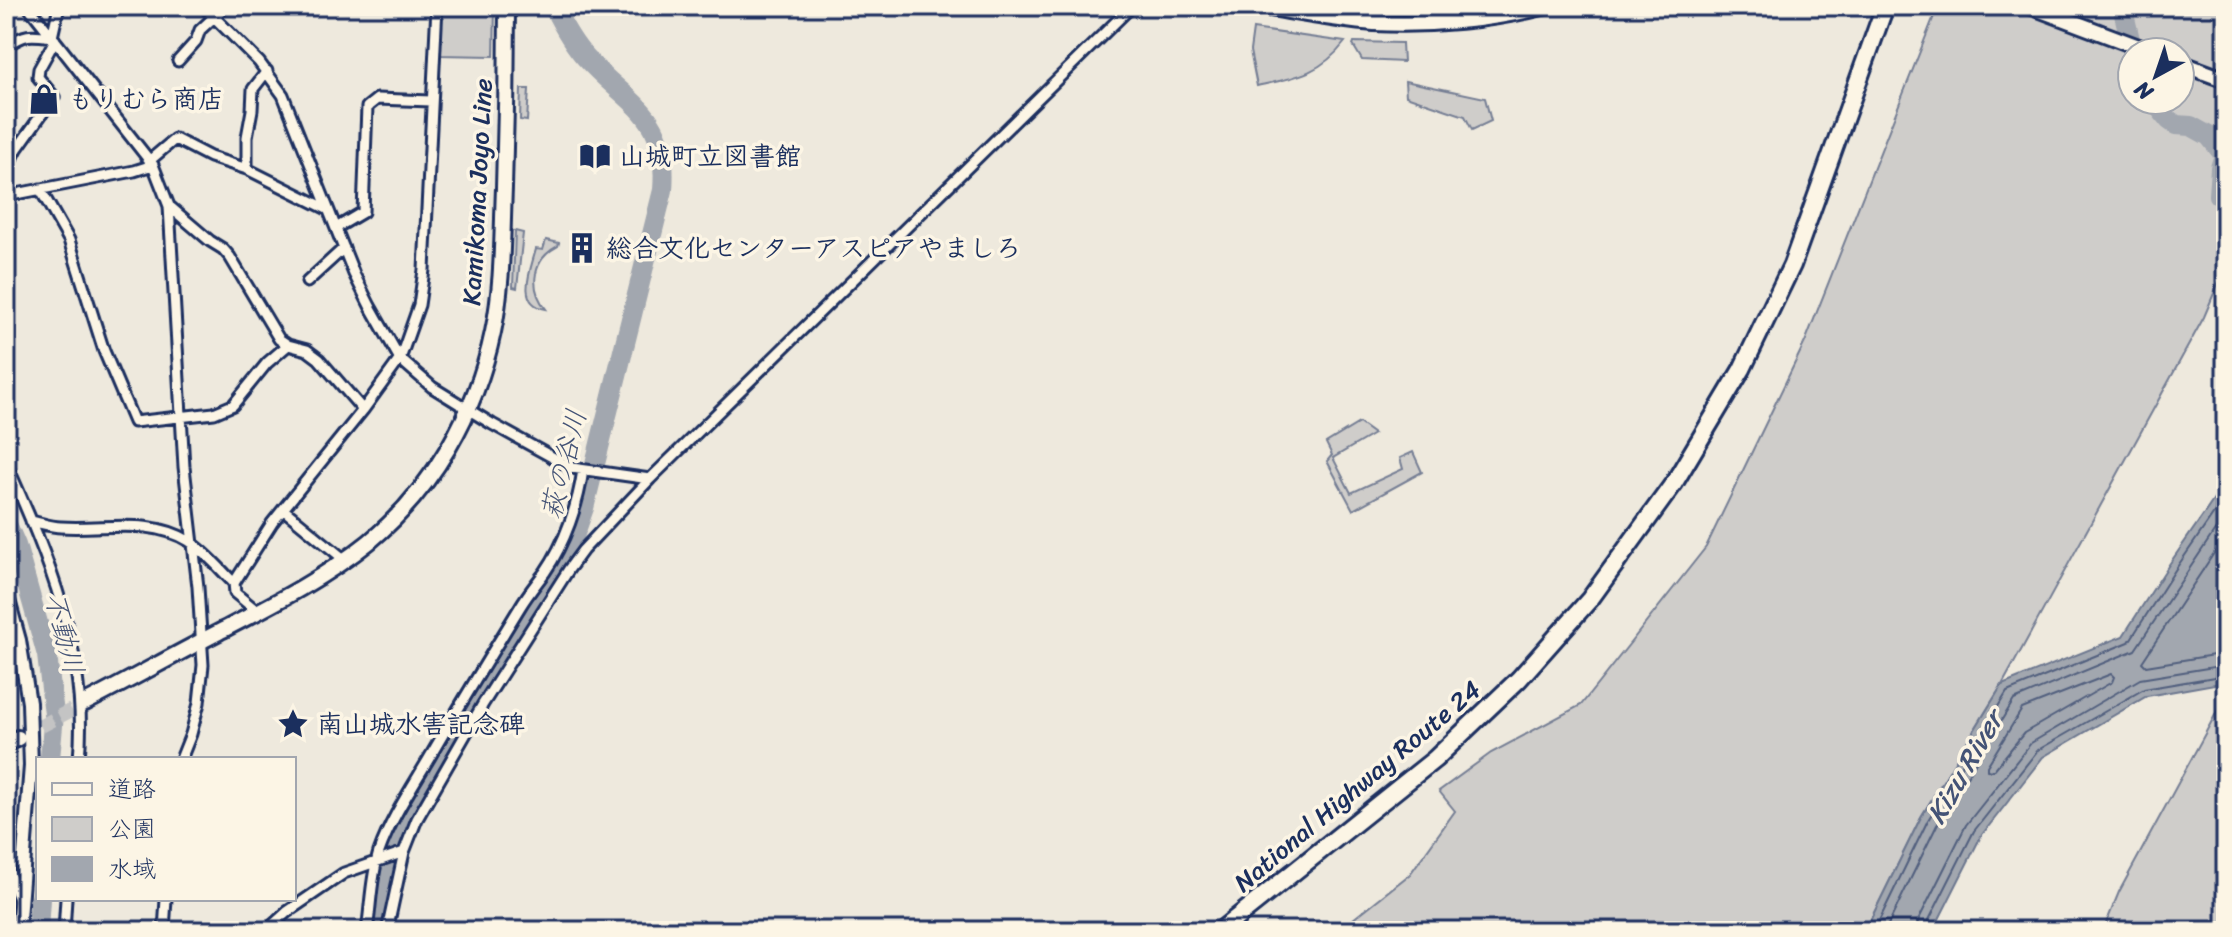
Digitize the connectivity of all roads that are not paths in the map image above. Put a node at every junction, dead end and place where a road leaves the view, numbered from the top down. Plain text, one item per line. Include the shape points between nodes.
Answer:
1 (28, 6) edge
2 (59, 6) edge
3 (203, 6) edge
4 (226, 6) edge
5 (437, 6) edge
6 (507, 6) edge
7 (1132, 6) edge
8 (1258, 6) edge
9 (1546, 6) edge
10 (1885, 6) edge
11 (2030, 6) edge
12 (1474, 12) edge
13 (214, 17) junction
14 (53, 38) junction
15 (2116, 38) edge
16 (6, 46) edge
17 (178, 61) dead end
18 (2196, 69) edge
19 (267, 71) junction
20 (2226, 80) edge
21 (431, 101) junction
22 (151, 163) junction
23 (247, 169) junction
24 (6, 171) edge
25 (40, 189) junction
26 (6, 196) edge
27 (169, 206) junction
28 (327, 209) junction
29 (336, 228) junction
30 (344, 248) junction
31 (307, 282) dead end
32 (288, 345) junction
33 (400, 359) junction
34 (468, 409) junction
35 (363, 410) junction
36 (181, 415) junction
37 (6, 463) edge
38 (585, 470) junction
39 (650, 479) junction
40 (284, 510) junction
41 (31, 521) junction
42 (192, 543) junction
43 (345, 560) junction
44 (234, 583) junction
45 (6, 593) edge
46 (258, 612) junction
47 (200, 642) junction
48 (85, 703) tunnel mouth
49 (79, 757) edge
50 (182, 757) edge
51 (6, 850) edge
52 (402, 853) junction
53 (379, 861) junction
54 (19, 899) junction
55 (66, 901) edge
56 (166, 901) edge
57 (18, 931) edge
58 (64, 931) edge
59 (164, 931) edge
60 (266, 931) edge
61 (367, 931) edge
62 (387, 931) edge
63 (1220, 931) edge

1 - 14 street
2 - 14 street
3 - 13 street
4 - 13 street
5 - 21 street
6 - 34 main road, Kamikoma Joyo Line via 500,282 483,372
7 - 39 street
8 - 12 main road via 1378,23 1427,22
9 - 12 main road
10 - 63 highway, National Highway Route 24 via 1792,265 1742,369 1674,483 1590,599 1519,679 1435,759
11 - 15 main road
13 - 17 street
13 - 19 street
14 - 16 street via 35,33
14 - 22 street
14 - 24 street via 38,77 54,97
18 - 20 main road
19 - 23 street via 253,89
19 - 28 street via 283,95
21 - 29 street via 377,99 367,107 363,212
21 - 33 street via 424,270 419,305
22 - 23 street via 175,139
22 - 25 street
22 - 27 street
23 - 28 street
25 - 26 street
25 - 36 street via 69,240 104,351 134,422
27 - 32 street via 230,257 279,339
27 - 36 street
28 - 29 street
29 - 30 street
30 - 31 street
30 - 33 street
32 - 35 street via 319,359
32 - 36 street via 233,405 214,413
33 - 34 street
33 - 35 street
34 - 38 street via 572,468
34 - 43 main road, Kamikoma Joyo Line via 419,490
35 - 40 street
36 - 42 street
37 - 41 street
38 - 39 street
38 - 53 street via 553,559 406,797
39 - 52 street via 569,569 476,717
40 - 43 street
40 - 44 street
41 - 42 street via 59,528 150,527
41 - 49 street via 70,631
42 - 44 street
42 - 47 street
43 - 46 main road, Kamikoma Joyo Line
44 - 46 street via 235,593
45 - 54 street via 29,703 31,766
46 - 47 main road, Kamikoma Joyo Line
47 - 48 main road, Kamikoma Joyo Line
47 - 50 street via 199,703
51 - 54 street
52 - 53 street
52 - 62 street
53 - 60 street via 344,873
53 - 61 street
54 - 57 street
55 - 58 street
56 - 59 street

